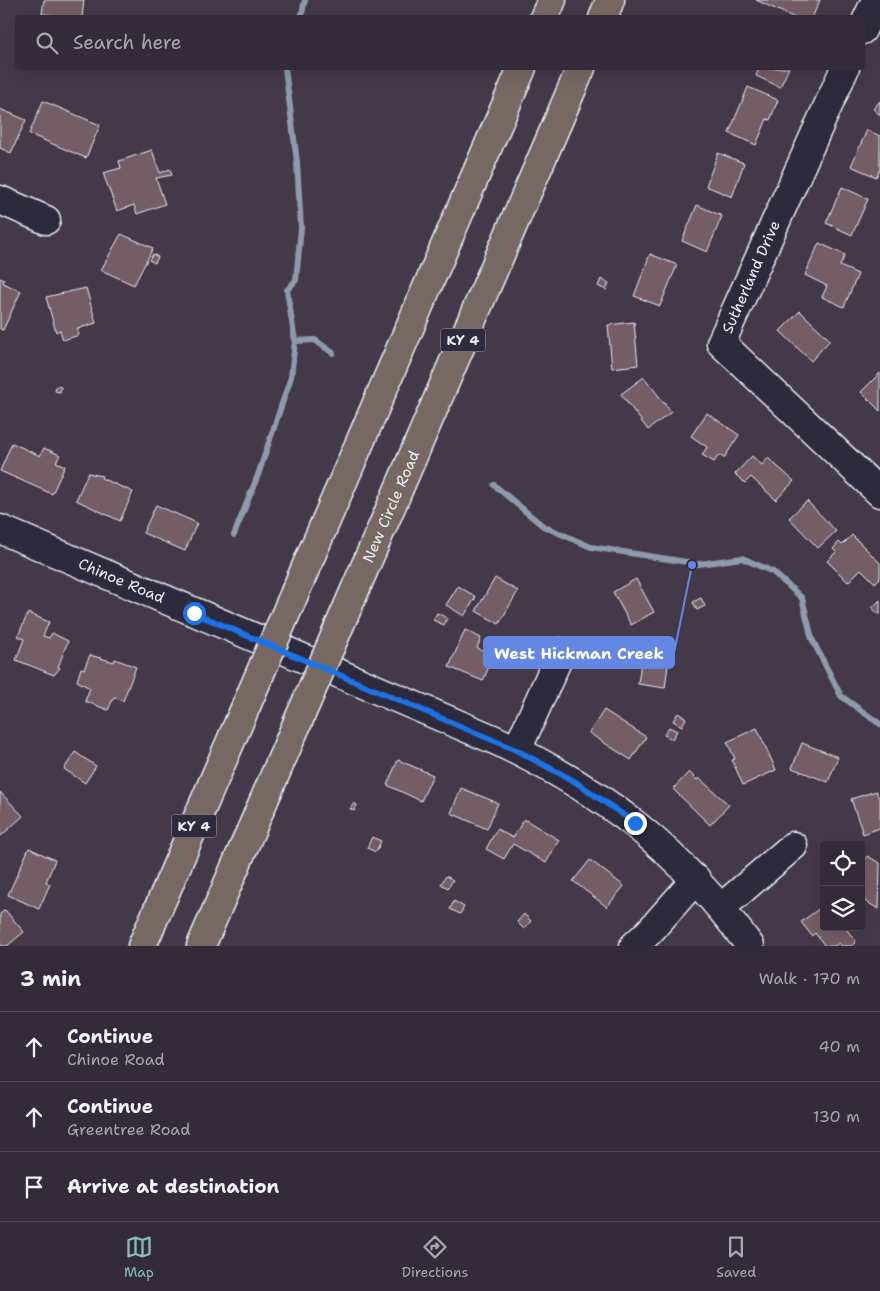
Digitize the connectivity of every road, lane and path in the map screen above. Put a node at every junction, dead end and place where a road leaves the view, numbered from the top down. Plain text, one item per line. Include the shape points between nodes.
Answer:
1 (552, 0) edge
2 (610, 0) edge
3 (876, 0) edge
4 (880, 2) edge
5 (545, 15) edge
6 (604, 15) edge
7 (865, 24) edge
8 (521, 70) edge
9 (580, 70) edge
10 (845, 70) edge
11 (0, 200) edge
12 (46, 220) dead end
13 (880, 493) edge
14 (0, 529) edge
15 (561, 652) dead end
16 (516, 750) junction
17 (793, 846) dead end
18 (696, 880) junction
19 (722, 907) junction
20 (142, 946) edge
21 (201, 946) edge
22 (634, 946) edge
23 (750, 946) edge

1 - 5 highway
2 - 6 highway
3 - 4 street
3 - 7 street
8 - 20 highway, KY 4, bridge
9 - 21 highway, New Circle Road / KY 4, bridge
10 - 13 street, Sutherland Drive via 721,343
11 - 12 street
14 - 16 street, Chinoe Road
15 - 16 street
16 - 18 street, Chinoe Road via 574,781 635,823
17 - 19 street
18 - 19 street, Chinoe Road
18 - 22 street
19 - 23 street, Chinoe Road

